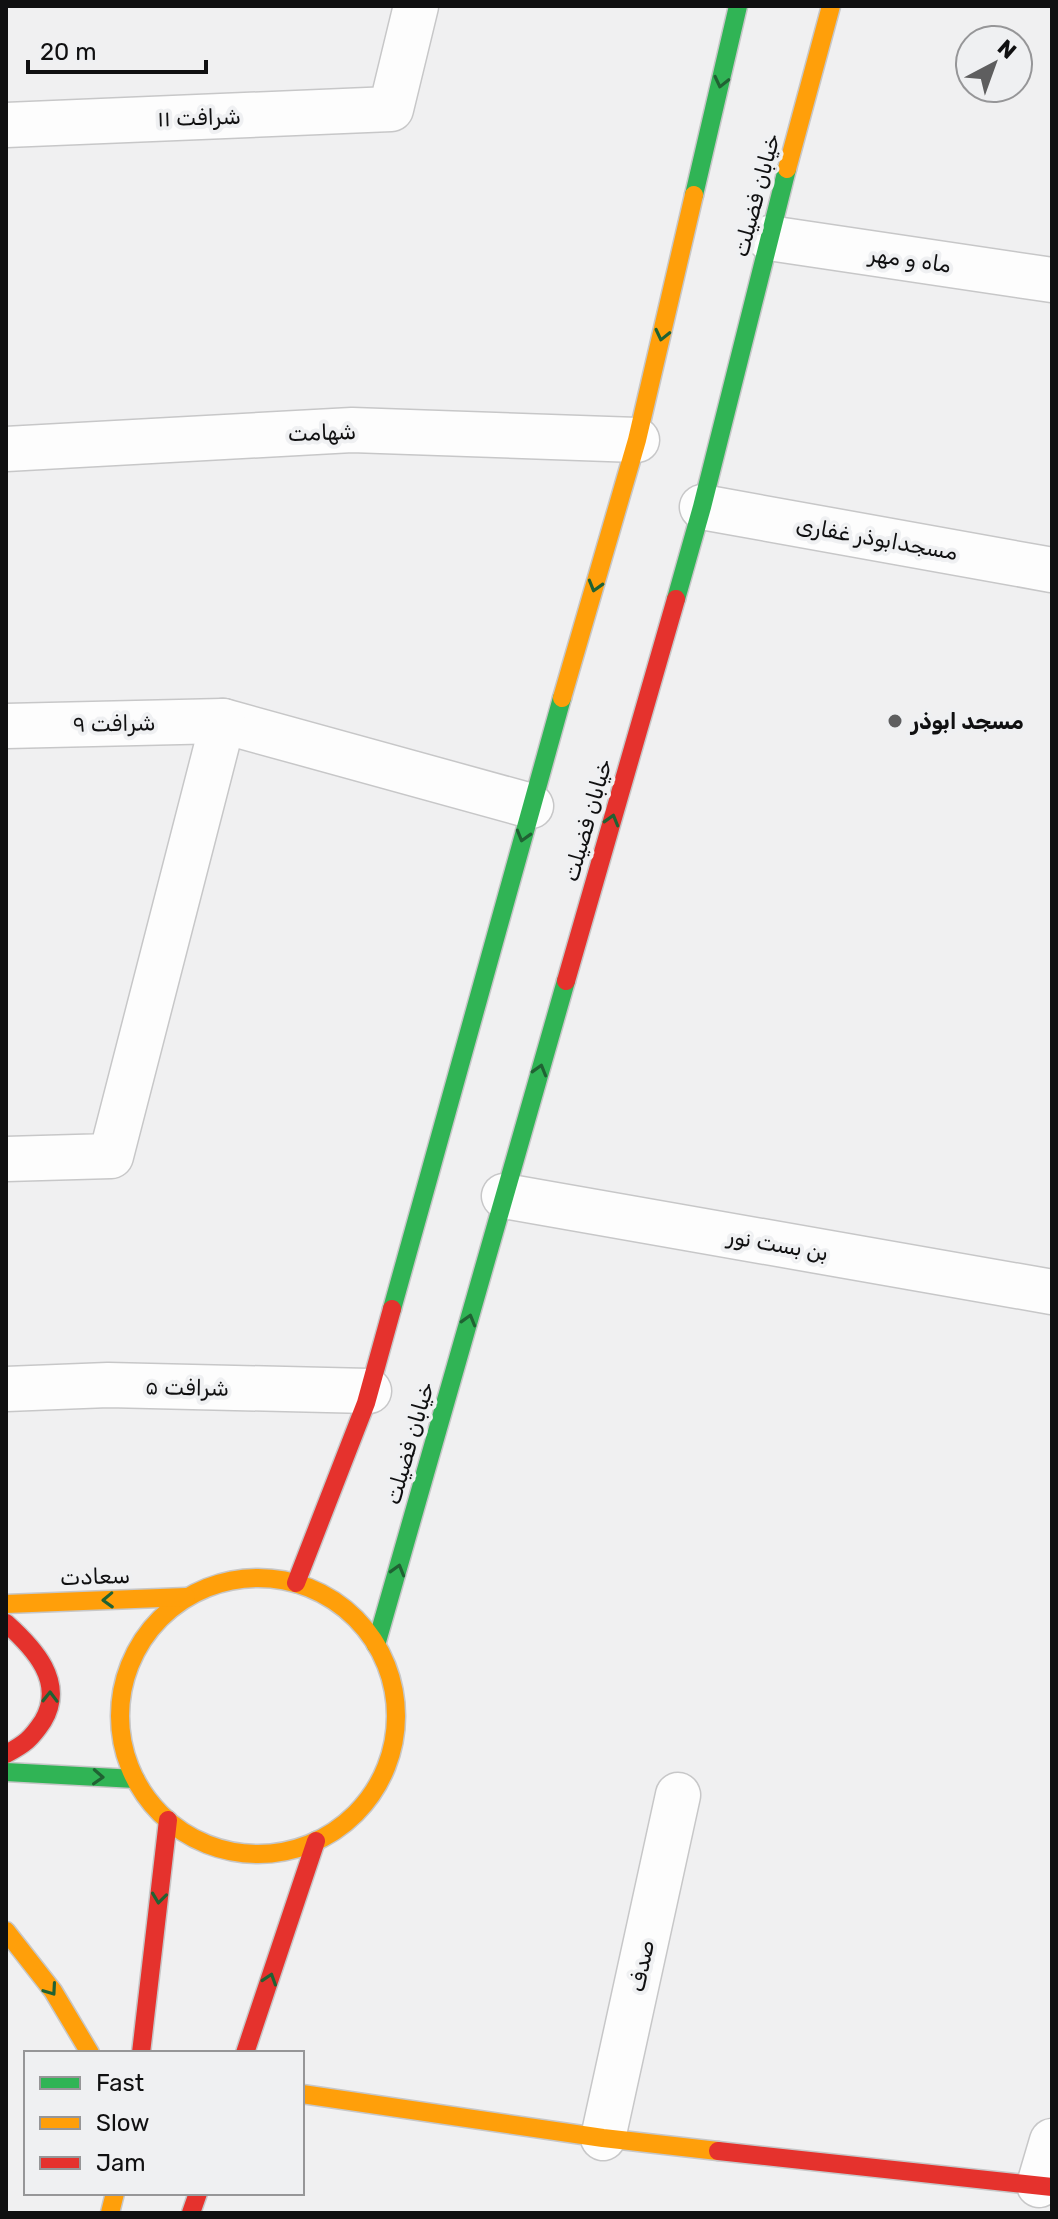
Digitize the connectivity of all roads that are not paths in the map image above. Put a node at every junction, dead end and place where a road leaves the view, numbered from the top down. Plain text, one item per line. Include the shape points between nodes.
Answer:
1 (416, 6) edge
2 (738, 6) edge
3 (831, 6) edge
4 (6, 125) edge
5 (769, 238) junction
6 (1052, 280) edge
7 (637, 440) junction
8 (6, 449) edge
9 (702, 507) junction
10 (1052, 570) edge
11 (223, 721) junction
12 (6, 726) edge
13 (531, 806) junction
14 (6, 1159) edge
15 (504, 1196) junction
16 (1052, 1292) edge
17 (6, 1389) edge
18 (369, 1391) junction
19 (296, 1583) junction
20 (186, 1597) junction
21 (6, 1604) edge
22 (6, 1623) edge
23 (376, 1645) junction
24 (6, 1754) edge
25 (6, 1772) edge
26 (135, 1779) junction
27 (678, 1795) dead end
28 (168, 1820) junction
29 (316, 1841) junction
30 (6, 1931) edge
31 (89, 2051) edge
32 (141, 2051) edge
33 (246, 2051) edge
34 (304, 2094) edge
35 (603, 2138) junction
36 (1052, 2141) edge
37 (1046, 2186) edge

1 - 4 street, شرافت ۱۱ via 391,109
2 -> 7 main road
3 - 5 main road, خیابان فضیلت
5 - 6 street, ماه و مهر
5 - 9 main road, خیابان فضیلت
7 - 8 street, شهامت via 352,430
7 -> 13 main road
9 - 10 street, مسجدابوذر غفاری
15 -> 9 main road, خیابان فضیلت
11 - 12 street, شرافت ۹
11 - 13 street, شرافت ۹
11 - 14 street via 111,1156
13 -> 18 main road
15 - 16 street, بن بست نور
23 -> 15 main road, خیابان فضیلت
17 - 18 street, شرافت ۵ via 108,1385
18 - 19 main road
19 - 20 main road via 240,1579
19 - 23 main road via 328,1597 355,1618
20 -> 21 main road, سعادت
20 - 26 main road via 154,1624 131,1659 120,1699 122,1740
24 -> 22 main road via 27,1742 49,1714 53,1688 40,1658
23 - 29 main road via 392,1682 396,1722 389,1762 370,1797 342,1826
25 -> 26 main road
26 - 28 main road
27 - 35 street, صدف
28 - 29 main road via 191,1837 228,1851 268,1854
28 -> 32 main road
33 -> 29 main road
30 -> 31 main road via 53,1991
34 - 35 main road
35 - 37 main road
36 - 37 street

